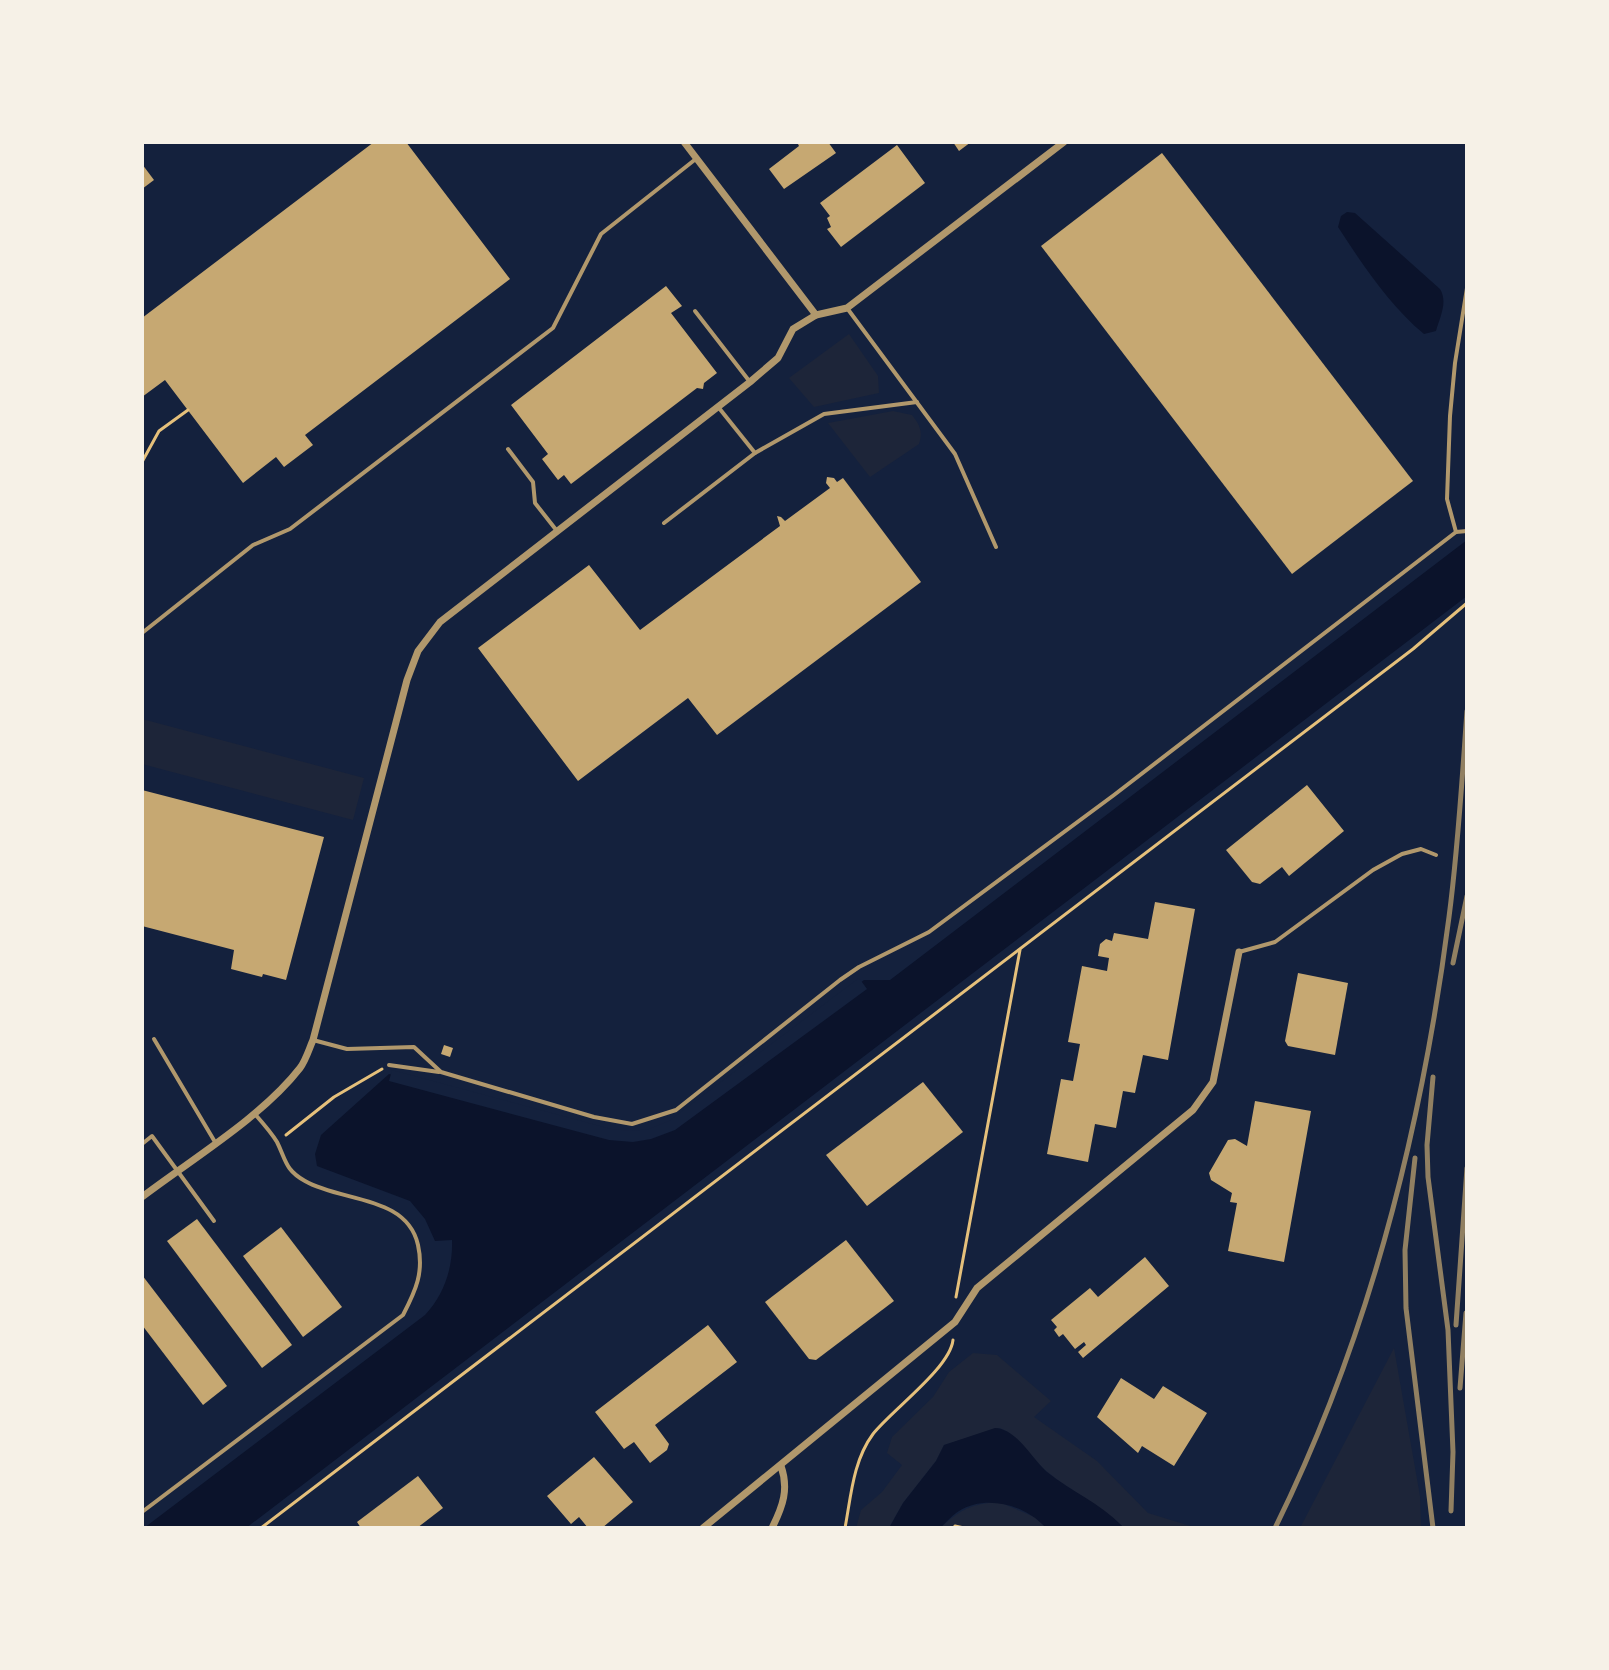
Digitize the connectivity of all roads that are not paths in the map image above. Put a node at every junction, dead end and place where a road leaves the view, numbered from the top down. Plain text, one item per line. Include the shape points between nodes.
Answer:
1 (684, 142) edge
2 (1064, 142) edge
3 (697, 158) junction
4 (1467, 288) edge
5 (847, 308) junction
6 (695, 311) dead end
7 (816, 315) junction
8 (750, 382) junction
9 (917, 402) junction
10 (719, 408) junction
11 (508, 449) dead end
12 (755, 453) junction
13 (664, 523) dead end
14 (557, 531) junction
15 (1467, 531) edge
16 (1456, 532) junction
17 (996, 547) dead end
18 (142, 633) edge
19 (1436, 855) dead end
20 (1239, 952) joint
21 (154, 1039) dead end
22 (313, 1040) junction
23 (389, 1065) road end
24 (441, 1072) junction
25 (254, 1113) junction
26 (215, 1142) junction
27 (142, 1144) edge
28 (177, 1171) junction
29 (142, 1197) edge
30 (214, 1221) dead end
31 (781, 1466) junction
32 (142, 1512) edge
33 (703, 1528) edge
34 (772, 1528) edge

1 - 3 street
2 - 5 street
3 - 7 street
3 - 18 lane via 601,234 553,328 290,529 253,545
4 - 16 lane via 1450,416 1447,499
5 - 7 street
5 - 9 lane
6 - 8 lane
7 - 8 street via 793,329 778,358
8 - 10 street
9 - 12 lane via 824,414
9 - 17 lane via 955,454
10 - 12 lane
10 - 14 street
11 - 14 lane via 533,482 535,503
12 - 13 lane
14 - 22 street via 440,622 418,651
15 - 16 lane
16 - 24 lane via 929,932 849,973 676,1110 632,1124
19 - 20 lane via 1421,849 1402,854 1275,942
20 - 31 street via 1213,1082 1193,1110 977,1288 955,1322
21 - 26 lane
22 - 24 lane via 347,1049 414,1047
22 - 25 street via 302,1065
23 - 24 lane
25 - 26 street
25 - 32 lane via 277,1142 286,1166 305,1181 400,1215 416,1234 422,1262 417,1287 403,1315
26 - 28 street
27 - 28 lane via 152,1136
28 - 29 street
28 - 30 lane
31 - 33 street
31 - 34 street via 787,1483

